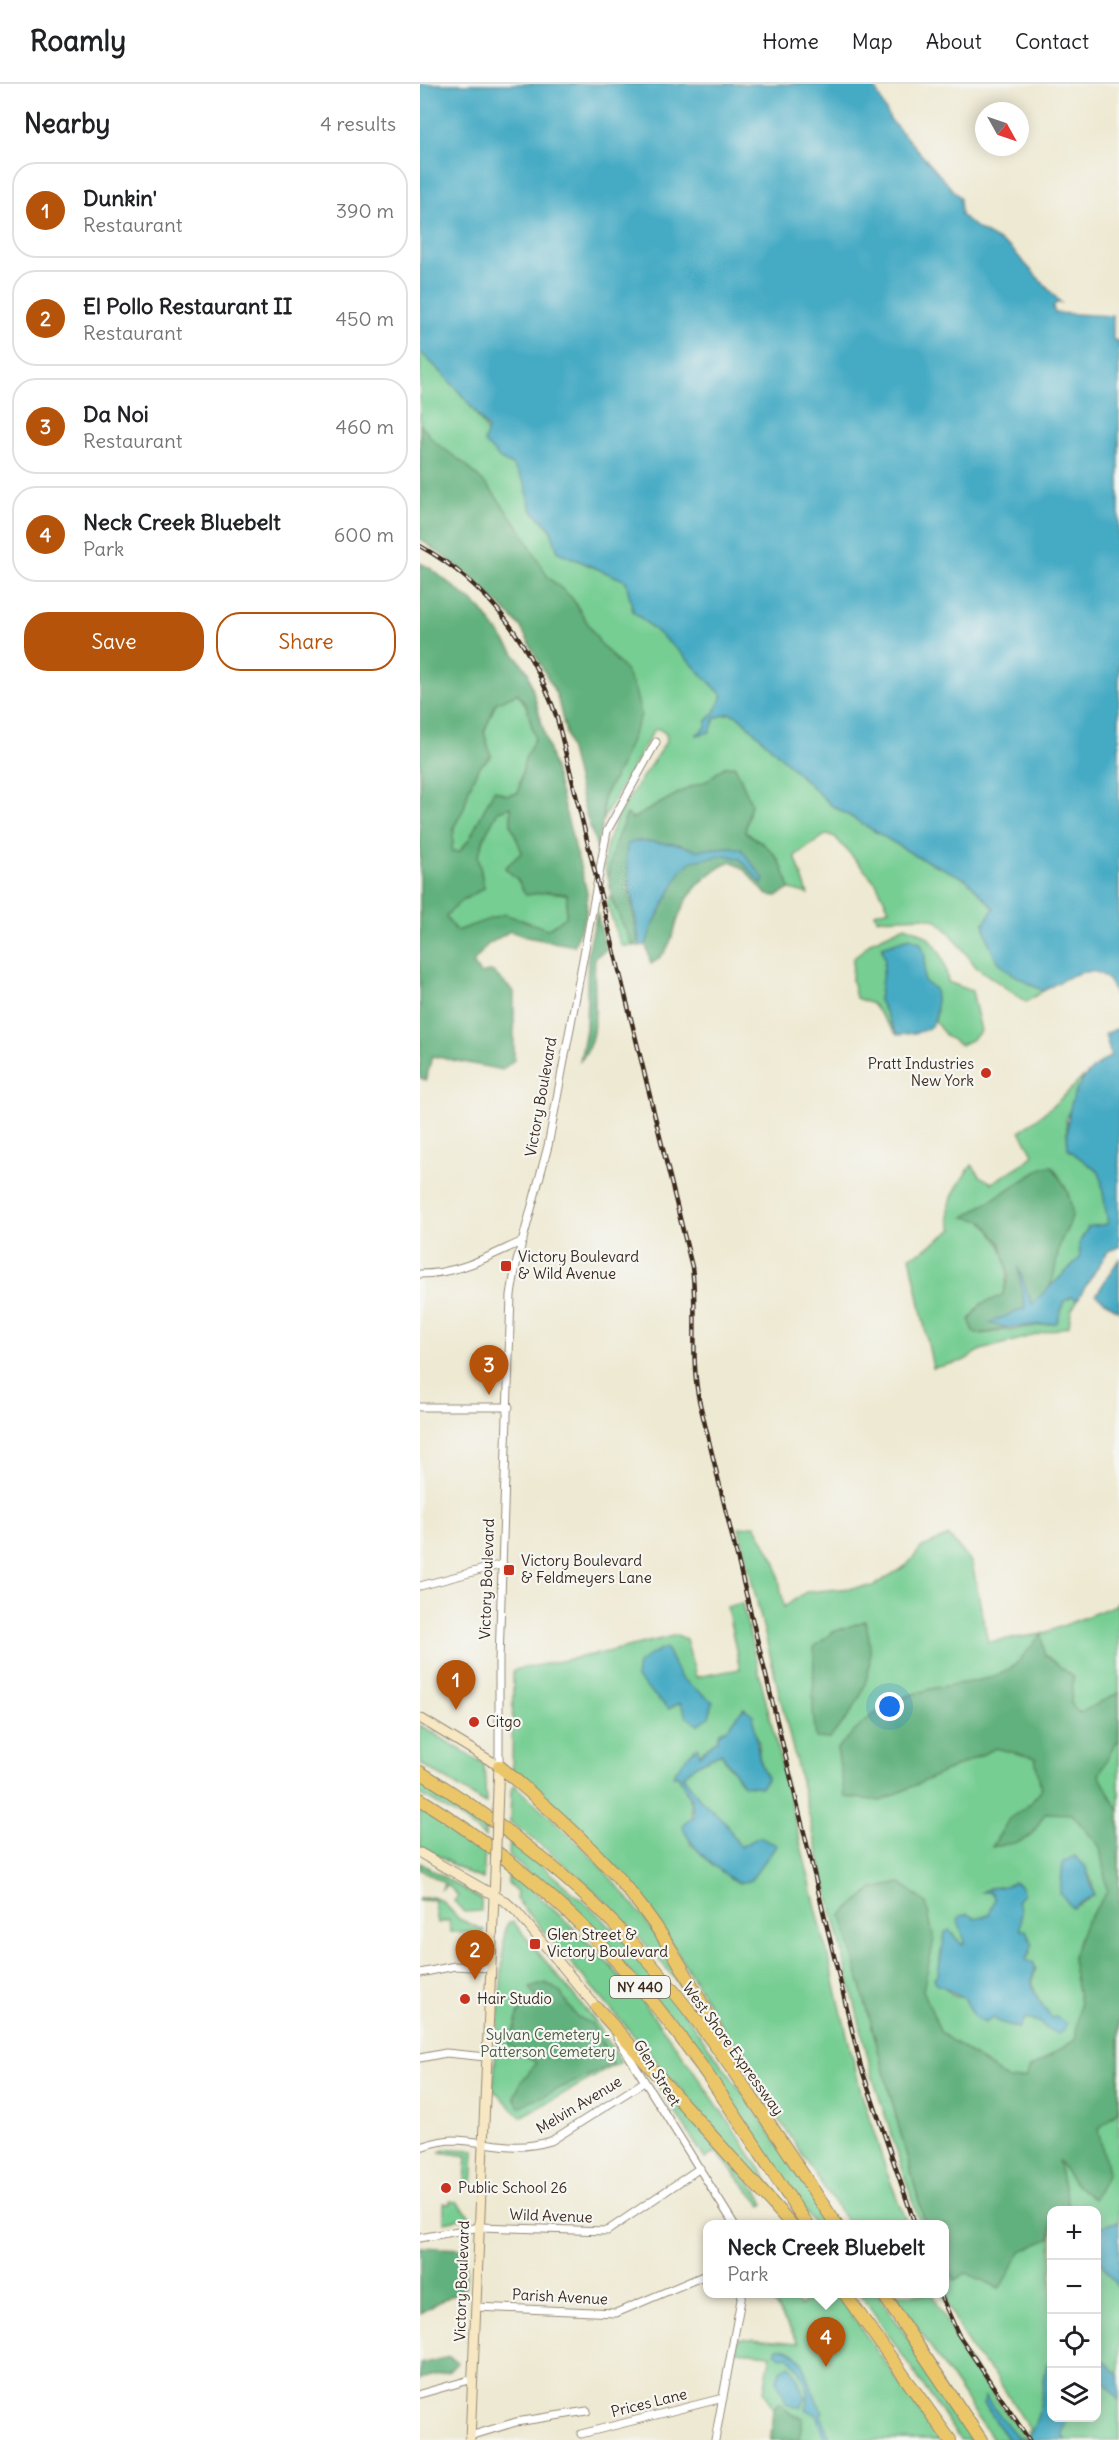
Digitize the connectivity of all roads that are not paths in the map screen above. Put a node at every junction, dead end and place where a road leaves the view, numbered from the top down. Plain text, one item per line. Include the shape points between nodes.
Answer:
1 (656, 742) dead end
2 (523, 1241) junction
3 (420, 1274) edge
4 (420, 1407) edge
5 (509, 1407) junction
6 (503, 1564) junction
7 (420, 1586) edge
8 (420, 1718) edge
9 (499, 1766) junction
10 (420, 1772) edge
11 (420, 1799) edge
12 (420, 1853) edge
13 (494, 1895) junction
14 (490, 1968) junction
15 (420, 1973) edge
16 (597, 2008) junction
17 (486, 2057) junction
18 (420, 2058) edge
19 (644, 2082) junction
20 (741, 2083) junction
21 (482, 2142) junction
22 (420, 2147) edge
23 (700, 2168) junction
24 (732, 2220) edge
25 (787, 2220) edge
26 (804, 2220) edge
27 (833, 2220) edge
28 (480, 2227) junction
29 (420, 2238) edge
30 (703, 2276) edge
31 (741, 2298) edge
32 (848, 2298) edge
33 (857, 2298) edge
34 (886, 2298) edge
35 (476, 2307) junction
36 (473, 2379) junction
37 (420, 2394) edge
38 (723, 2398) junction
39 (587, 2411) dead end
40 (581, 2434) dead end
41 (470, 2438) edge
42 (715, 2440) edge
43 (952, 2440) edge
44 (981, 2440) edge

1 - 2 street, Victory Boulevard via 607,831 548,1146
2 - 3 street via 444,1274
2 - 5 street, Victory Boulevard via 511,1295
4 - 5 street
5 - 6 street, Victory Boulevard
6 - 7 street
6 - 9 street, Victory Boulevard
8 - 9 main road
9 - 13 main road, Victory Boulevard, bridge
9 - 20 highway via 570,1826 630,1892 675,1959 735,2063
10 - 20 highway, West Shore Expressway / NY 440 via 471,1803 576,1887 664,1979
11 - 26 highway, NY 440 via 513,1863 603,1945 678,2035
12 - 13 main road, Glen Street
13 - 14 main road, Victory Boulevard
13 - 16 main road, Glen Street via 517,1912
14 - 15 street via 455,1966
14 - 17 main road, Victory Boulevard
16 - 19 street, Glen Street
16 - 25 highway
17 - 18 street via 446,2053
17 - 21 main road, Victory Boulevard
19 - 21 street, Melvin Avenue via 551,2141 511,2148
19 - 23 street, Glen Street
20 - 27 highway, West Shore Expressway / NY 440
21 - 22 street, Melvin Avenue via 450,2140
21 - 28 main road, Victory Boulevard
23 - 24 street, Glen Street
23 - 28 street, Wild Avenue via 607,2231
28 - 29 street, Wild Avenue
28 - 35 main road, Victory Boulevard
30 - 35 street, Parish Avenue via 616,2313
31 - 38 street
32 - 43 highway
33 - 43 highway
34 - 44 highway
35 - 36 main road, Victory Boulevard
36 - 37 street
36 - 41 main road, Victory Boulevard
38 - 40 street, Prices Lane
38 - 42 street
39 - 41 street via 531,2418

